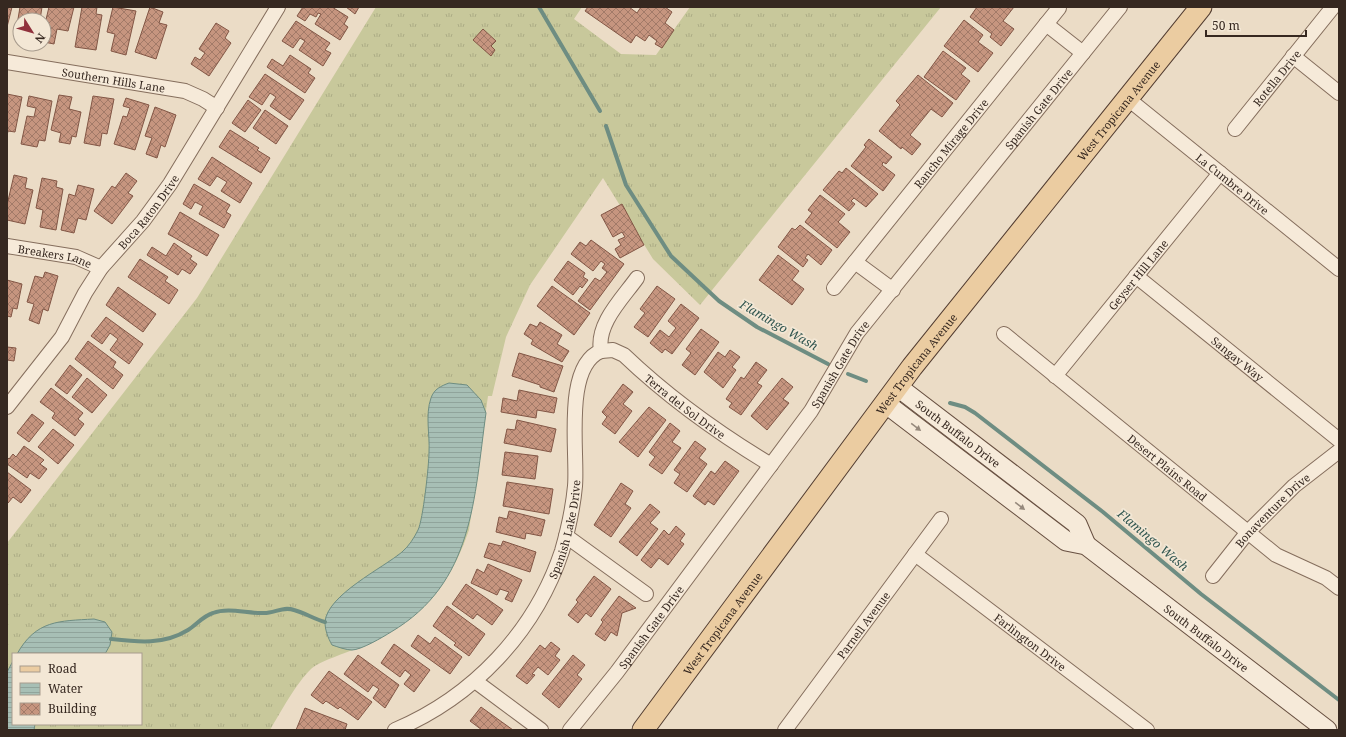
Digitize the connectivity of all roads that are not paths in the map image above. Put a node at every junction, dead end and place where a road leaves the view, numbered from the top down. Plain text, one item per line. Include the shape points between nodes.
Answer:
1 (278, 7) edge
2 (1120, 7) edge
3 (1201, 7) edge
4 (1333, 7) edge
5 (1059, 8) edge
6 (1046, 24) junction
7 (1083, 53) junction
8 (1293, 56) junction
9 (7, 62) edge
10 (1339, 93) edge
11 (1127, 98) junction
12 (217, 108) junction
13 (1235, 129) dead end
14 (1220, 173) junction
15 (7, 246) edge
16 (855, 262) junction
17 (101, 268) junction
18 (1339, 269) edge
19 (1136, 276) junction
20 (637, 278) dead end
21 (834, 288) dead end
22 (892, 290) junction
23 (1004, 334) dead end
24 (602, 351) junction
25 (1055, 376) junction
26 (898, 386) junction
27 (885, 403) junction
28 (7, 408) edge
29 (1339, 440) edge
30 (1339, 451) edge
31 (771, 465) junction
32 (941, 519) dead end
33 (1247, 533) junction
34 (566, 536) junction
35 (1086, 545) junction
36 (915, 554) junction
37 (1213, 576) dead end
38 (1339, 588) edge
39 (646, 594) dead end
40 (475, 681) junction
41 (395, 730) edge
42 (541, 730) edge
43 (570, 730) edge
44 (643, 730) edge
45 (784, 730) edge
46 (1146, 730) edge
47 (1327, 730) edge

1 - 12 street, Boca Raton Drive
2 - 7 street, Spanish Gate Drive
3 - 11 main road, West Tropicana Avenue
4 - 8 street, Rotella Drive
5 - 6 street, Rancho Mirage Drive
6 - 7 street
6 - 16 street, Rancho Mirage Drive
7 - 22 street, Spanish Gate Drive
8 - 10 street
8 - 13 street, Rotella Drive
9 - 12 street, Southern Hills Lane via 185,92
11 - 14 street, La Cumbre Drive
11 - 26 main road, West Tropicana Avenue
12 - 17 street, Boca Raton Drive via 158,202
14 - 18 street, La Cumbre Drive
14 - 19 street, Geyser Hill Lane
15 - 17 street, Breakers Lane via 76,257
16 - 21 street, Rancho Mirage Drive
16 - 22 street
17 - 28 street, Boca Raton Drive via 62,337
19 - 25 street, Geyser Hill Lane
19 - 29 street, Sangay Way
20 - 24 street via 602,329
22 - 31 street, Spanish Gate Drive via 857,333 811,411
23 - 25 street, Desert Plains Road
24 - 31 street, Terra del Sol Drive via 613,350 624,355 687,410
24 - 34 street, Spanish Lake Drive via 587,361 575,404 575,486
25 - 33 street, Desert Plains Road
26 - 27 main road, West Tropicana Avenue
26 - 35 main road, South Buffalo Drive via 1077,524
27 -> 35 main road, South Buffalo Drive via 1066,541
27 - 44 main road, West Tropicana Avenue
30 - 33 street, Bonaventure Drive via 1294,486
31 - 43 street, Spanish Gate Drive
32 - 36 street, Parnell Avenue
33 - 37 street, Bonaventure Drive
33 - 38 street, Desert Plains Road via 1276,555 1326,578
34 - 39 street
34 - 40 street, Spanish Lake Drive via 554,573 533,613 507,649
35 - 47 main road, South Buffalo Drive
36 - 45 street, Parnell Avenue
36 - 46 street, Farlington Drive
40 - 41 street, Spanish Lake Drive via 439,707
40 - 42 street

